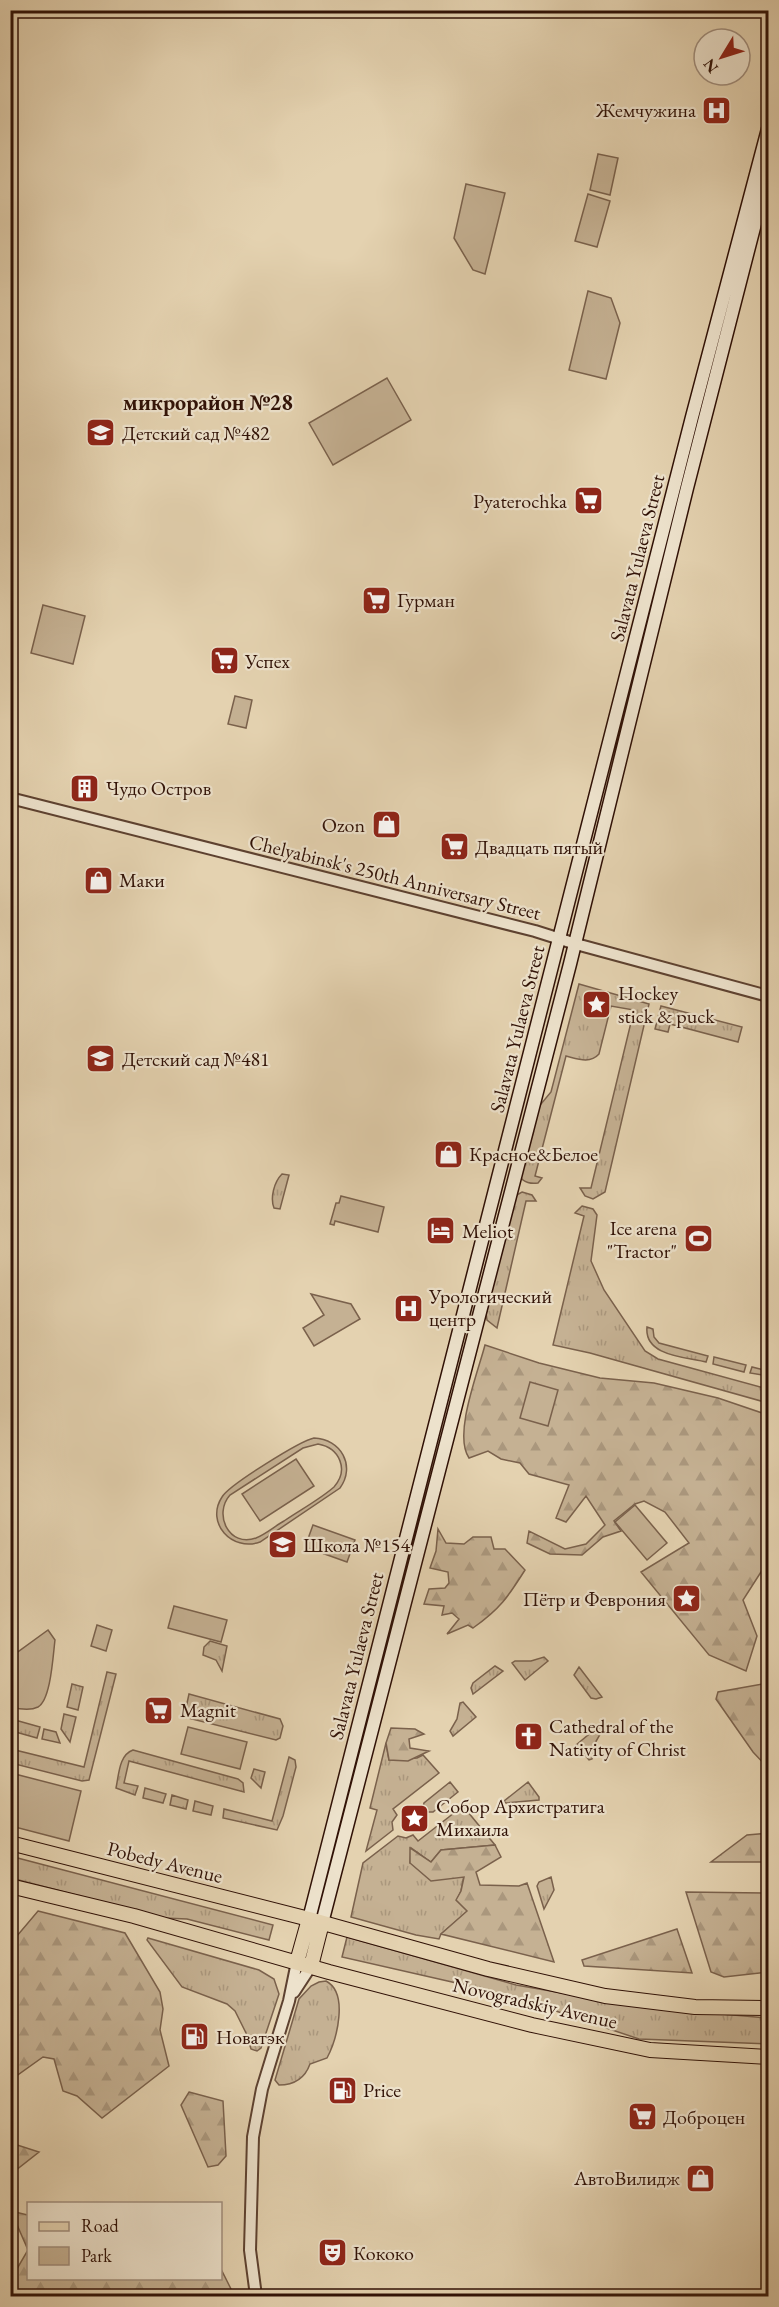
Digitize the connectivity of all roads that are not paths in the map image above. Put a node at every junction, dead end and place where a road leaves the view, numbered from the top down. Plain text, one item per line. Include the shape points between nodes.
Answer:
1 (768, 129) edge
2 (768, 173) edge
3 (10, 798) edge
4 (560, 939) junction
5 (576, 944) junction
6 (768, 996) edge
7 (10, 1843) edge
8 (10, 1886) edge
9 (316, 1921) junction
10 (304, 1964) junction
11 (768, 2007) edge
12 (768, 2057) edge
13 (256, 2296) edge

1 - 4 main road, Salavata Yulaeva Street
2 - 5 main road, Salavata Yulaeva Street via 689,477
3 - 4 street, Chelyabinsk's 250th Anniversary Street
4 - 5 street, Chelyabinsk's 250th Anniversary Street
4 - 9 main road, Salavata Yulaeva Street
5 - 6 street, Chelyabinsk's 250th Anniversary Street
5 - 9 main road, Salavata Yulaeva Street
7 - 9 main road, Pobedy Avenue
8 - 10 main road
9 - 10 main road, Salavata Yulaeva Street
9 - 10 main road, Salavata Yulaeva Street via 304,1938
9 - 11 main road, Novogradskiy Avenue via 488,1969 605,1996 695,2007
10 - 12 main road, Novogradskiy Avenue via 532,2025 650,2050
10 - 13 street via 262,2089 253,2137 250,2239

